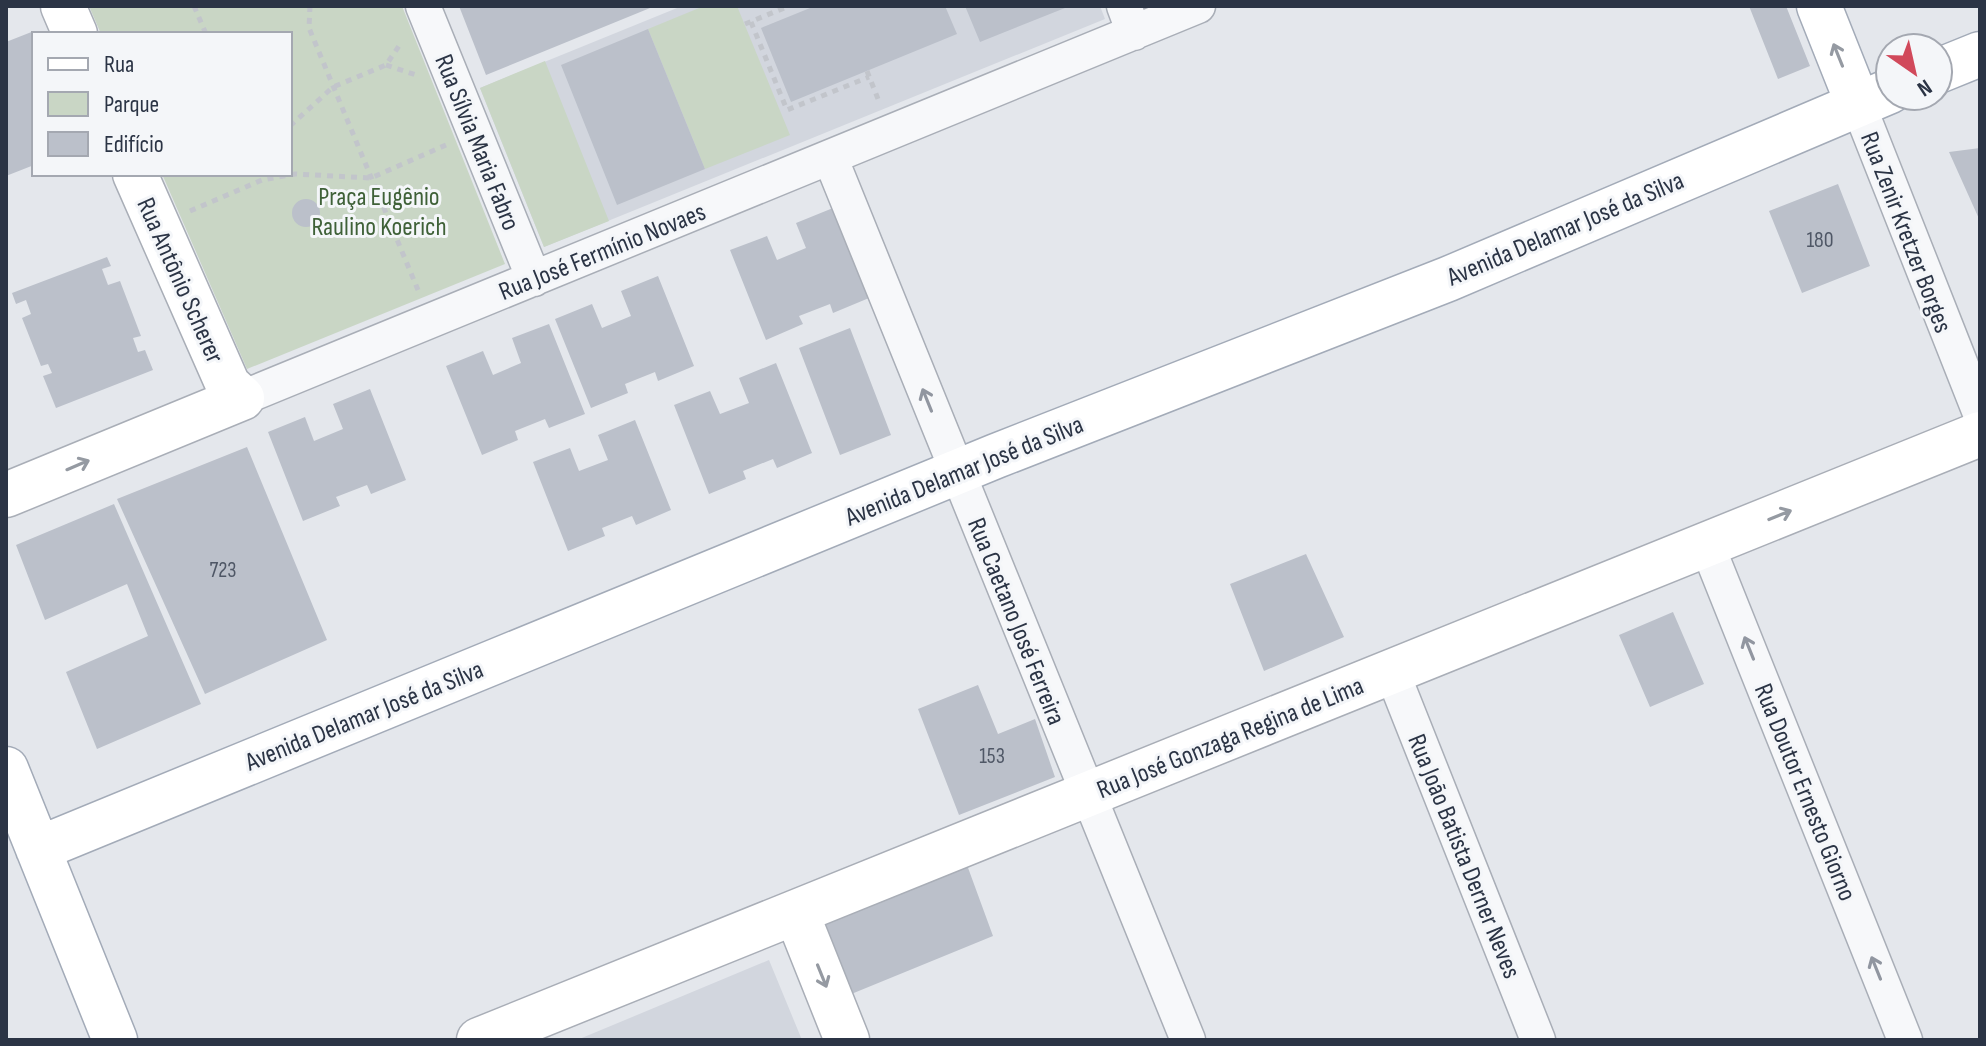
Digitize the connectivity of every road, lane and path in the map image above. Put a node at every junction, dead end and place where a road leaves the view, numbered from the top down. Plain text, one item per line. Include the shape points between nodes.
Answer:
1 (63, 6) edge
2 (194, 6) edge
3 (310, 6) edge
4 (789, 6) edge
5 (1198, 6) edge
6 (1819, 6) edge
7 (416, 19) edge
8 (1129, 19) edge
9 (74, 32) edge
10 (205, 32) edge
11 (1980, 54) edge
12 (1954, 65) edge
13 (333, 87) junction
14 (1874, 97) edge
15 (880, 105) dead end
16 (1879, 112) edge
17 (292, 124) edge
18 (449, 144) dead end
19 (830, 157) junction
20 (292, 174) edge
21 (136, 176) edge
22 (261, 177) edge
23 (371, 178) junction
24 (186, 214) dead end
25 (534, 279) junction
26 (418, 291) dead end
27 (232, 396) junction
28 (1980, 413) edge
29 (1980, 434) edge
30 (956, 473) junction
31 (6, 495) edge
32 (1707, 545) junction
33 (1392, 672) junction
34 (6, 769) edge
35 (1088, 795) junction
36 (38, 849) junction
37 (796, 912) junction
38 (489, 1038) edge
39 (115, 1040) edge
40 (847, 1040) edge
41 (1188, 1040) edge
42 (1538, 1040) edge
43 (1905, 1040) edge

1 - 9 main road
2 - 10 path
3 - 13 path via 309,28
4 - 15 path via 748,23 787,110 868,74
5 - 8 street, Rua José Fermínio Novaes
14 -> 6 main road, Rua Zenir Kretzer Borges
7 - 13 path via 386,65
7 - 25 street, Rua Sílvia Maria Fabro
8 - 19 street, Rua José Fermínio Novaes
11 - 12 main road
13 - 17 path
13 - 23 path
14 - 30 main road, Avenida Delamar José da Silva via 1448,279
16 - 28 street, Rua Zenir Kretzer Borges
18 - 23 path
19 - 25 street, Rua José Fermínio Novaes
30 -> 19 street, Rua Caetano José Ferreira
20 - 23 path
21 - 27 main road, Rua Antônio Scherer
22 - 24 path
23 - 26 path
25 - 27 street, Rua José Fermínio Novaes
31 -> 27 main road, Rua José Fermínio Novaes
32 -> 29 main road, Rua José Gonzaga Regina de Lima
30 - 35 street, Rua Caetano José Ferreira
30 - 36 main road, Avenida Delamar José da Silva
32 - 33 main road, Rua José Gonzaga Regina de Lima
43 -> 32 street, Rua Doutor Ernesto Giorno
33 - 35 main road, Rua José Gonzaga Regina de Lima
33 - 42 street, Rua João Batista Derner Neves
34 - 36 main road
35 - 37 main road, Rua José Gonzaga Regina de Lima
35 - 41 street, Rua Caetano José Ferreira
36 - 39 main road
37 - 38 main road, Rua José Gonzaga Regina de Lima
37 -> 40 main road

